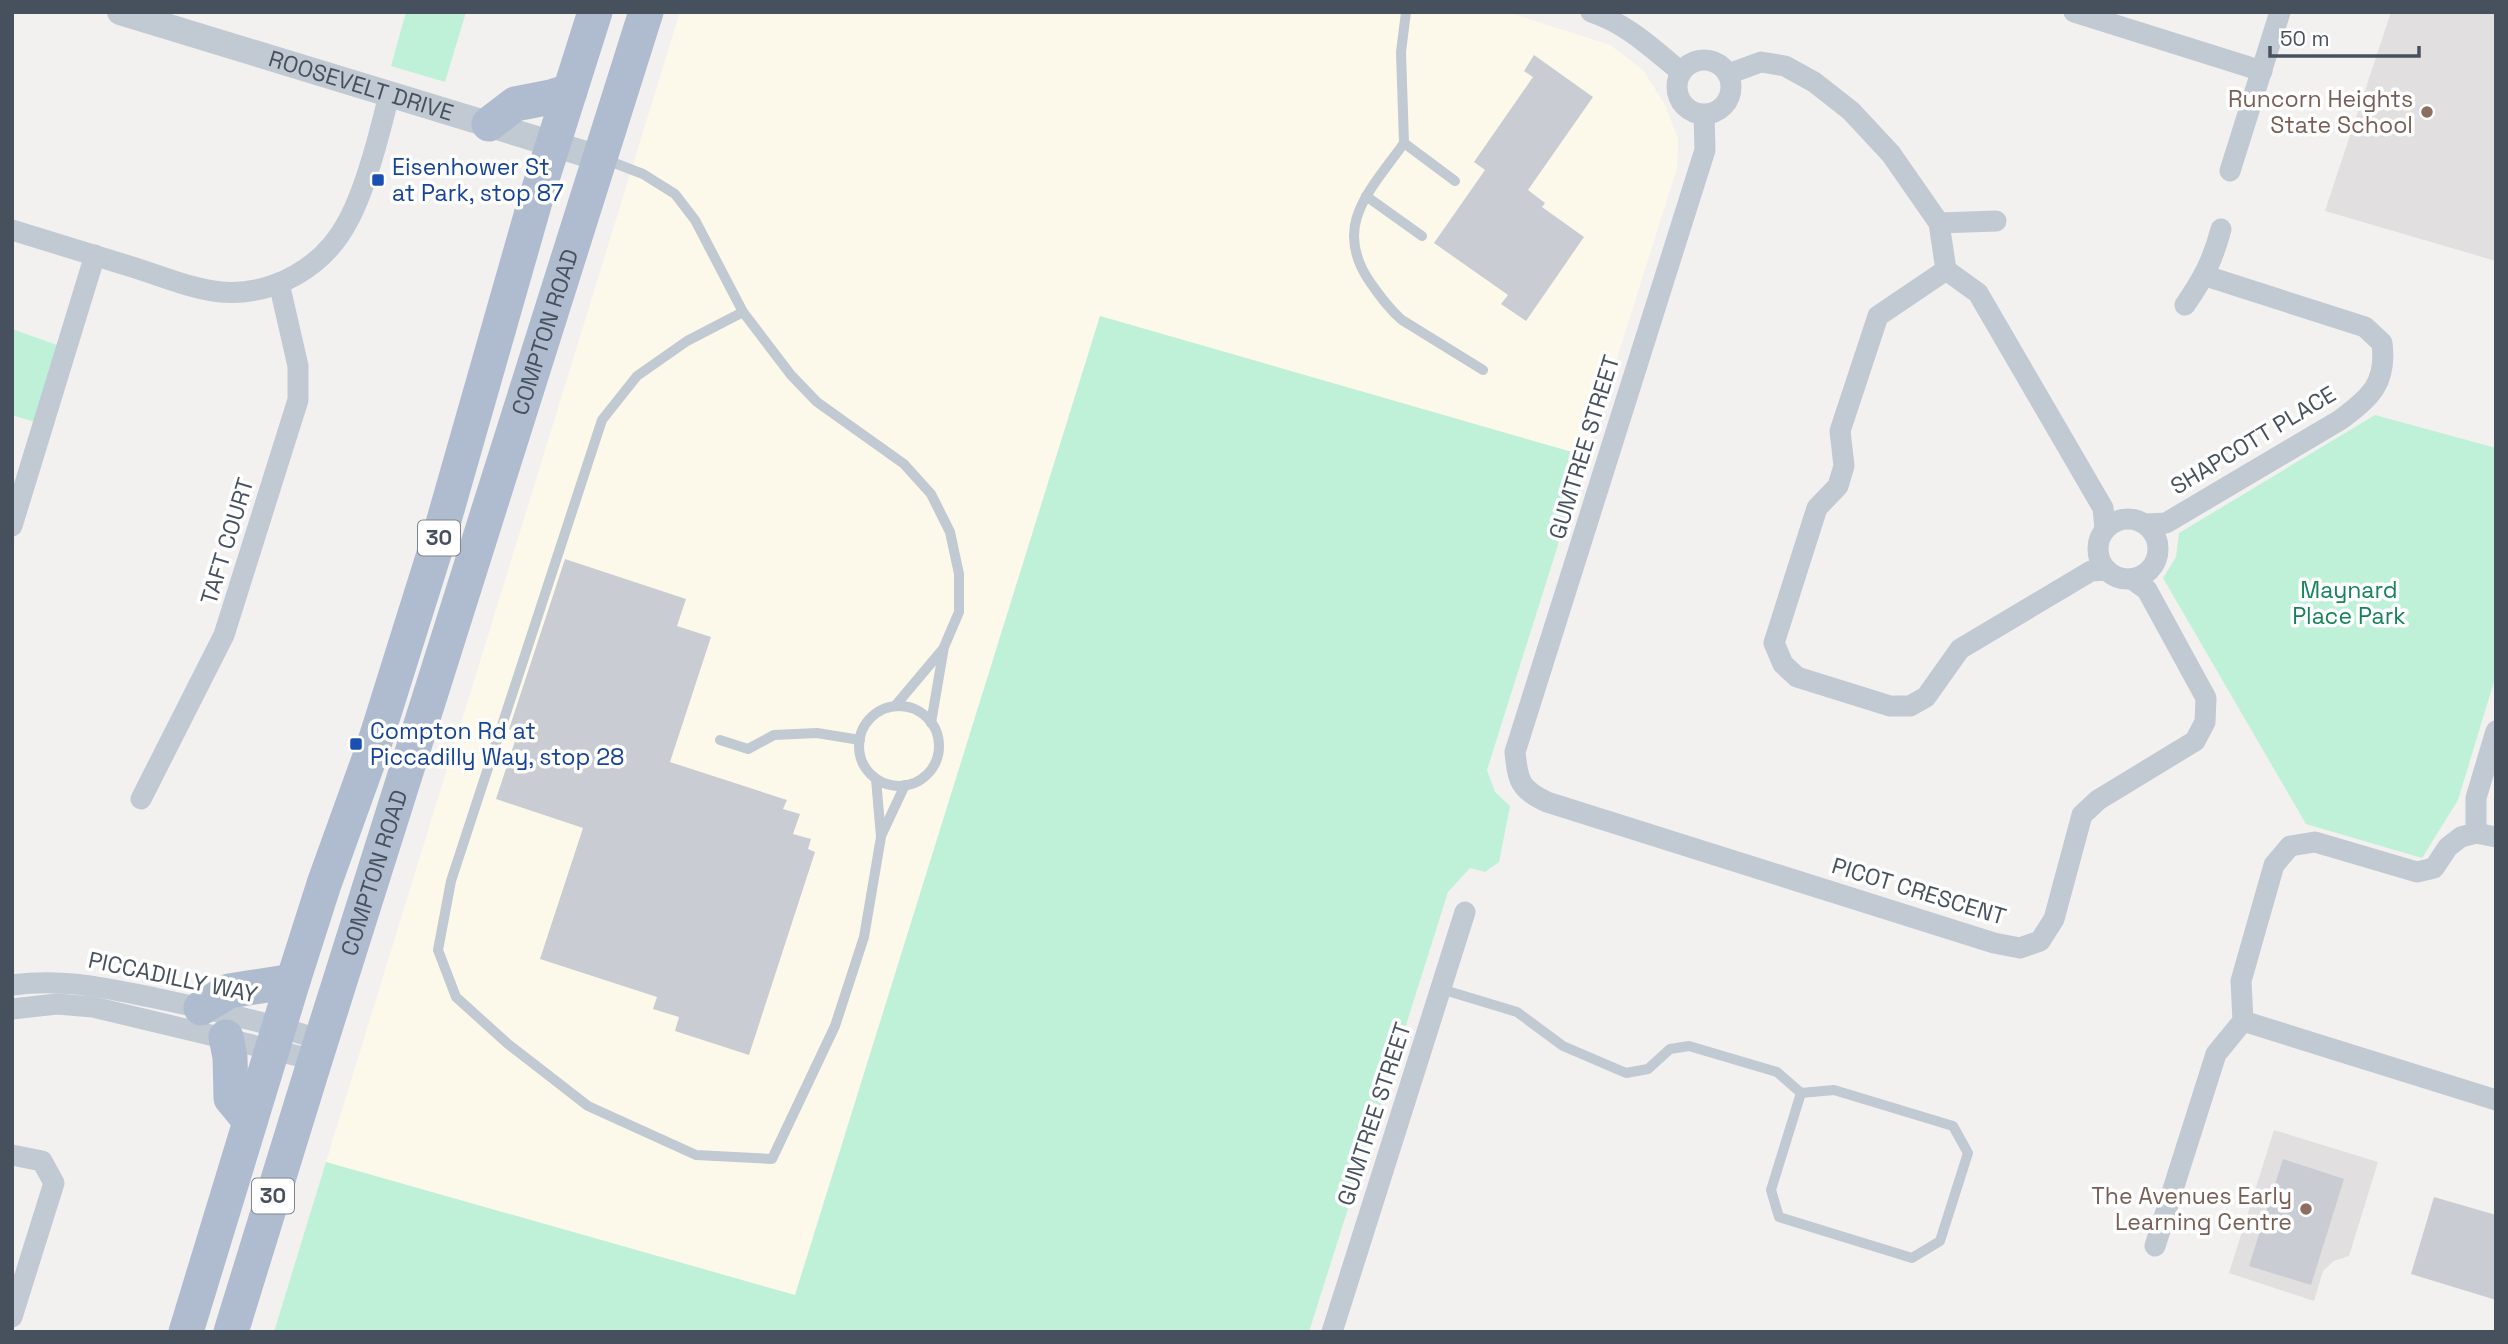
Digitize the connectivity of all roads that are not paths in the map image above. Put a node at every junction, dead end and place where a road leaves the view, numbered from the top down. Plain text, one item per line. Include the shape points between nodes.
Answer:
1 (120, 12) edge
2 (595, 12) edge
3 (646, 12) edge
4 (1406, 12) edge
5 (1591, 12) edge
6 (2074, 12) edge
7 (2280, 12) edge
8 (2262, 71) junction
9 (1681, 72) junction
10 (1728, 74) junction
11 (570, 91) junction
12 (390, 95) junction
13 (1704, 115) junction
14 (489, 124) junction
15 (554, 143) junction
16 (1404, 143) junction
17 (602, 159) junction
18 (2230, 171) dead end
19 (1455, 181) dead end
20 (1366, 196) junction
21 (1996, 221) dead end
22 (1939, 223) junction
23 (2221, 229) dead end
24 (12, 230) edge
25 (1422, 236) dead end
26 (95, 256) junction
27 (1946, 270) junction
28 (2206, 276) junction
29 (279, 284) junction
30 (2185, 305) dead end
31 (743, 312) junction
32 (1483, 370) dead end
33 (2110, 518) junction
34 (12, 526) edge
35 (2157, 529) junction
36 (2098, 565) junction
37 (2142, 580) junction
38 (944, 647) junction
39 (895, 706) junction
40 (932, 723) junction
41 (2496, 731) edge
42 (720, 740) dead end
43 (860, 740) junction
44 (876, 779) junction
45 (905, 785) junction
46 (1527, 792) joint
47 (141, 799) dead end
48 (2486, 835) edge
49 (881, 837) junction
50 (1465, 912) dead end
51 (293, 981) junction
52 (12, 985) edge
53 (1441, 989) junction
54 (201, 1008) junction
55 (12, 1009) edge
56 (2243, 1021) junction
57 (226, 1037) junction
58 (275, 1038) junction
59 (318, 1050) junction
60 (1801, 1093) junction
61 (2496, 1100) edge
62 (250, 1121) junction
63 (12, 1155) edge
64 (2155, 1246) dead end
65 (12, 1317) edge
66 (186, 1332) edge
67 (231, 1332) edge
68 (1332, 1332) edge

1 - 12 street, ROOSEVELT DRIVE
2 - 11 main road, COMPTON ROAD / 30
3 - 17 main road, COMPTON ROAD / 30
4 - 16 lane via 1401,52
5 - 9 street via 1637,35
6 - 8 street
7 - 8 street
8 - 18 street
9 - 10 street via 1690,63 1707,60
9 - 13 street via 1677,84 1680,101
10 - 13 street via 1728,99 1717,111
10 - 22 street via 1761,62 1785,66 1814,82 1851,111 1891,154
11 - 14 main road via 515,104
11 - 15 main road, COMPTON ROAD / 30
12 - 14 street, ROOSEVELT DRIVE
12 - 29 street via 349,220 326,252
13 - 46 street, GUMTREE STREET via 1704,150 1516,752 1517,773
14 - 15 street, ROOSEVELT DRIVE
15 - 17 street, ROOSEVELT DRIVE
15 - 51 main road, COMPTON ROAD / 30 via 438,541 370,759
16 - 19 lane
16 - 20 lane
17 - 31 lane via 643,174 675,194 695,220
17 - 59 main road, COMPTON ROAD / 30
20 - 25 lane
20 - 32 lane via 1352,240 1363,271 1402,320
21 - 22 street
22 - 27 street
23 - 28 street
24 - 26 street
26 - 29 street via 202,289 261,290
26 - 34 street
27 - 33 street via 1978,293
27 - 36 street via 1878,316 1840,431 1844,466 1838,486 1817,508 1774,643 1783,664 1797,677 1890,706 1910,706 1926,697 1960,649
28 - 30 street
28 - 35 street, SHAPCOTT PLACE via 2365,327 2382,343 2384,362 2380,380 2364,402 2340,420
29 - 47 street, TAFT COURT via 298,366 298,400 224,635
31 - 38 lane via 817,402 904,464 930,494 950,532 959,573 959,612
31 - 49 lane via 687,341 637,376 602,421 451,881 438,950 456,998 588,1106 696,1155 772,1159 850,985 864,937
33 - 35 street via 2130,518
33 - 36 street via 2100,536
35 - 37 street via 2158,557
36 - 37 street via 2123,579
37 - 46 street, PICOT CRESCENT via 2206,698 2205,722 2195,741 2098,800 2082,815 2054,919 2040,941 2020,948
38 - 39 lane
38 - 40 lane
39 - 40 lane via 918,711
39 - 43 lane via 872,717
40 - 45 lane via 939,743 935,764 919,780
41 - 48 street via 2476,798
42 - 43 lane via 748,749 774,735 817,733
43 - 44 lane via 863,763
44 - 45 lane
44 - 49 lane
45 - 49 lane
48 - 56 street via 2462,837 2448,847 2434,868 2417,872 2315,842 2290,846 2274,866 2241,981
50 - 53 street, GUMTREE STREET
51 - 54 main road via 229,991
51 - 58 main road, COMPTON ROAD / 30
52 - 54 street, PICCADILLY WAY via 82,984
53 - 60 lane via 1517,1012 1563,1046 1626,1073 1648,1069 1670,1049 1689,1046 1777,1072
53 - 68 street, GUMTREE STREET
54 - 58 street, PICCADILLY WAY
55 - 57 street, PICCADILLY WAY via 57,1004 93,1007
56 - 61 street
56 - 64 street via 2216,1054
57 - 58 street, PICCADILLY WAY
57 - 62 main road via 231,1098
58 - 59 street, PICCADILLY WAY
58 - 62 main road, COMPTON ROAD / 30
59 - 67 main road, COMPTON ROAD / 30
60 - 60 lane via 1833,1090 1953,1126 1968,1153 1940,1241 1912,1258 1779,1217 1771,1190
62 - 66 main road, COMPTON ROAD / 30
63 - 65 street via 42,1161 54,1183

